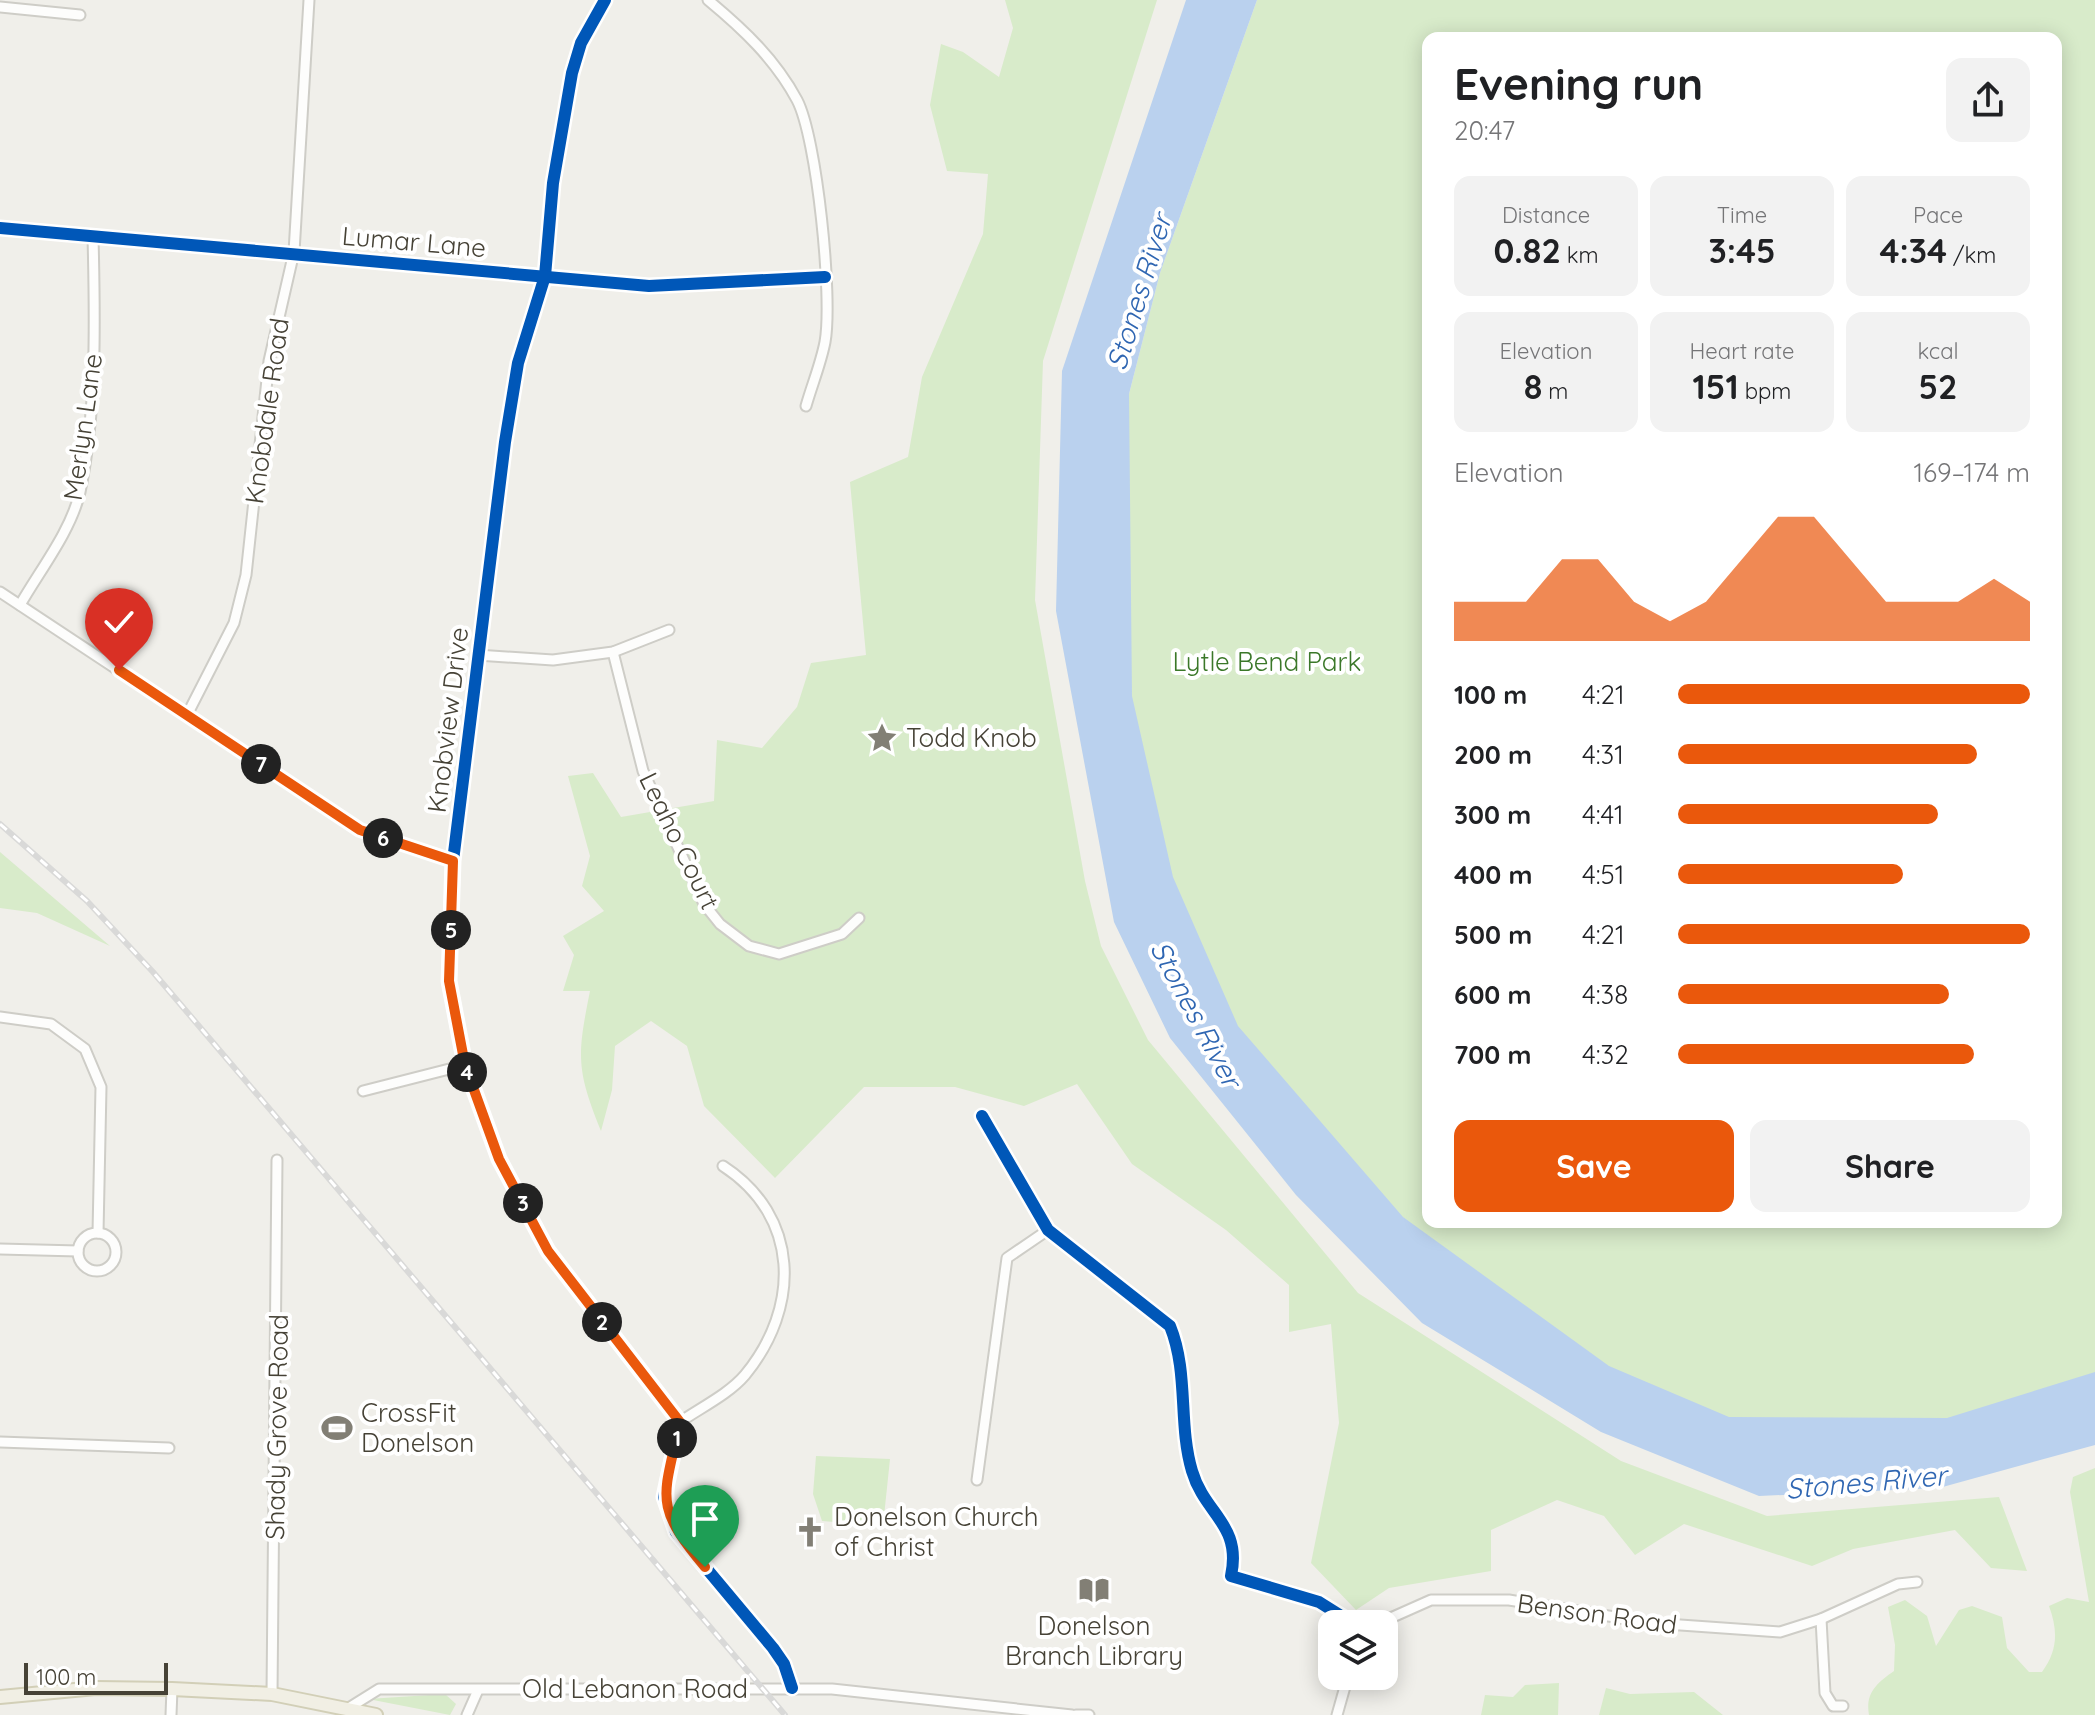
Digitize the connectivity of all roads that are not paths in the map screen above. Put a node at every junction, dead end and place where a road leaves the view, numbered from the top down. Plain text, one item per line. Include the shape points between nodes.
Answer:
1 (309, 0) edge
2 (605, 0) edge
3 (708, 0) edge
4 (0, 7) edge
5 (80, 15) dead end
6 (0, 228) edge
7 (93, 236) junction
8 (294, 252) junction
9 (545, 276) junction
10 (825, 277) junction
11 (806, 406) dead end
12 (0, 592) edge
13 (20, 605) junction
14 (669, 630) dead end
15 (613, 652) junction
16 (477, 655) junction
17 (187, 715) junction
18 (453, 861) junction
19 (859, 918) dead end
20 (0, 1017) edge
21 (465, 1065) junction
22 (363, 1091) dead end
23 (982, 1116) dead end
24 (277, 1160) dead end
25 (723, 1166) dead end
26 (1048, 1230) junction
27 (98, 1233) junction
28 (0, 1249) edge
29 (78, 1251) junction
30 (680, 1422) junction
31 (0, 1442) edge
32 (169, 1448) dead end
33 (977, 1480) dead end
34 (1917, 1582) dead end
35 (1332, 1610) edge
36 (1398, 1615) edge
37 (1821, 1619) junction
38 (792, 1688) junction
39 (172, 1689) junction
40 (478, 1690) junction
41 (1344, 1690) edge
42 (272, 1694) junction
43 (0, 1697) edge
44 (1843, 1706) dead end
45 (347, 1709) junction
46 (171, 1715) edge
47 (376, 1715) edge
48 (467, 1715) edge
49 (1074, 1715) edge
50 (1089, 1715) edge
51 (1337, 1715) edge

1 - 8 street, Knobdale Road
2 - 9 street, Knobview Drive via 581,43 572,73 553,183
3 - 10 street via 776,65 799,103 816,176
4 - 5 street
6 - 7 street, Lumar Lane
7 - 8 street, Lumar Lane
7 - 13 street, Merlyn Lane via 95,341 79,493
8 - 9 street, Lumar Lane
8 - 17 street, Knobdale Road via 269,361 246,575 234,623
9 - 10 street, Lumar Lane via 649,286
9 - 16 street, Knobview Drive via 518,363
10 - 11 street via 825,340
12 - 13 street
13 - 17 street
14 - 15 street
15 - 16 street via 553,660
15 - 19 street, Leaho Court via 643,771 704,904 720,924 749,946 779,954 842,934
16 - 18 street, Knobview Drive
17 - 18 street via 360,830
18 - 21 street, Knobview Drive via 449,981
20 - 27 street via 51,1024 85,1049 101,1087
21 - 22 street
21 - 30 street, Knobview Drive via 499,1159 548,1251
23 - 26 street
24 - 42 street, Shady Grove Road
25 - 30 street via 745,1180 778,1228 786,1281 772,1337 743,1377
26 - 33 street via 1007,1258
26 - 35 street via 1170,1326 1179,1349 1191,1468 1230,1532 1235,1547 1231,1576
27 - 29 street via 83,1239
27 - 29 street via 114,1246 107,1268 89,1269
28 - 29 street
30 - 38 street via 664,1497 676,1532 773,1648
31 - 32 street
34 - 37 street, Benson Road via 1898,1584
36 - 37 street, Benson Road via 1431,1600 1509,1600 1576,1614 1752,1633 1780,1632
37 - 44 street via 1825,1693 1833,1706
38 - 40 street, Old Lebanon Road
38 - 49 street, Old Lebanon Road
39 - 42 main road
39 - 43 main road via 96,1688
39 - 46 street
40 - 45 street, Old Lebanon Road via 373,1690
40 - 48 street
41 - 51 street
42 - 45 main road
45 - 47 main road
49 - 50 street, Old Lebanon Road

